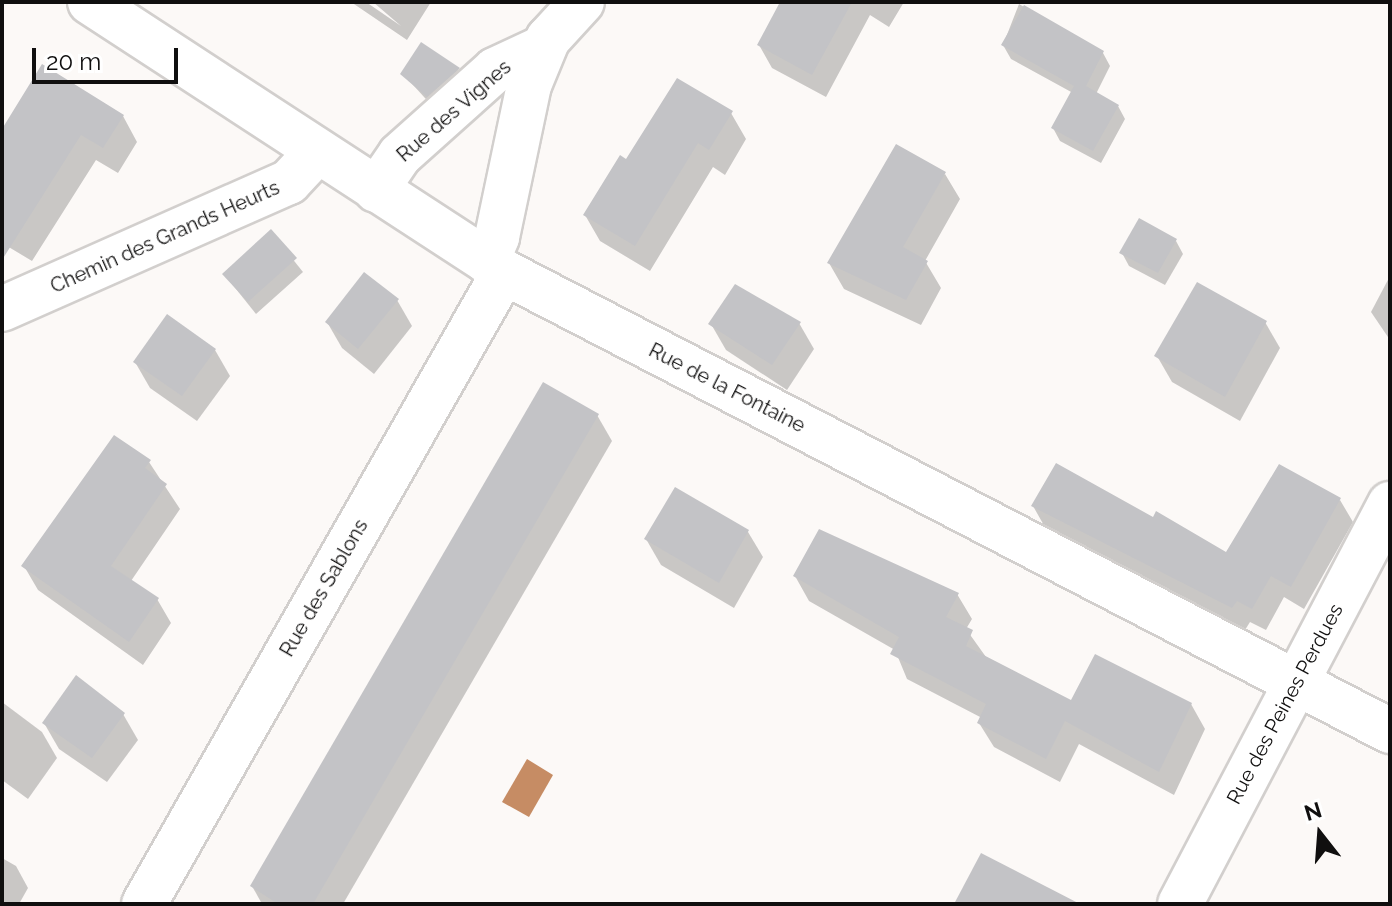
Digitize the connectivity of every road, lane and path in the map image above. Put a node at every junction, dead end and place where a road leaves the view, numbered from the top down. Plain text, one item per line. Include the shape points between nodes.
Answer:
1 (90, 2) edge
2 (582, 2) edge
3 (544, 47) junction
4 (317, 152) junction
5 (376, 190) junction
6 (496, 267) junction
7 (2, 309) edge
8 (1390, 504) edge
9 (1295, 683) junction
10 (1390, 731) edge
11 (144, 904) edge
12 (1180, 904) edge

1 - 4 street, Rue de la Fontaine
2 - 3 street
3 - 5 street, Rue des Vignes via 495,70 400,155
3 - 6 street, Rue des Sablons via 523,102
4 - 5 street, Rue de la Fontaine
4 - 7 street, Chemin des Grands Heurts via 297,177 277,189
5 - 6 street, Rue de la Fontaine
6 - 9 street, Rue de la Fontaine
6 - 11 street, Rue des Sablons
8 - 9 street, Rue des Peines Perdues
9 - 10 street, Rue de la Fontaine
9 - 12 street, Rue des Peines Perdues

